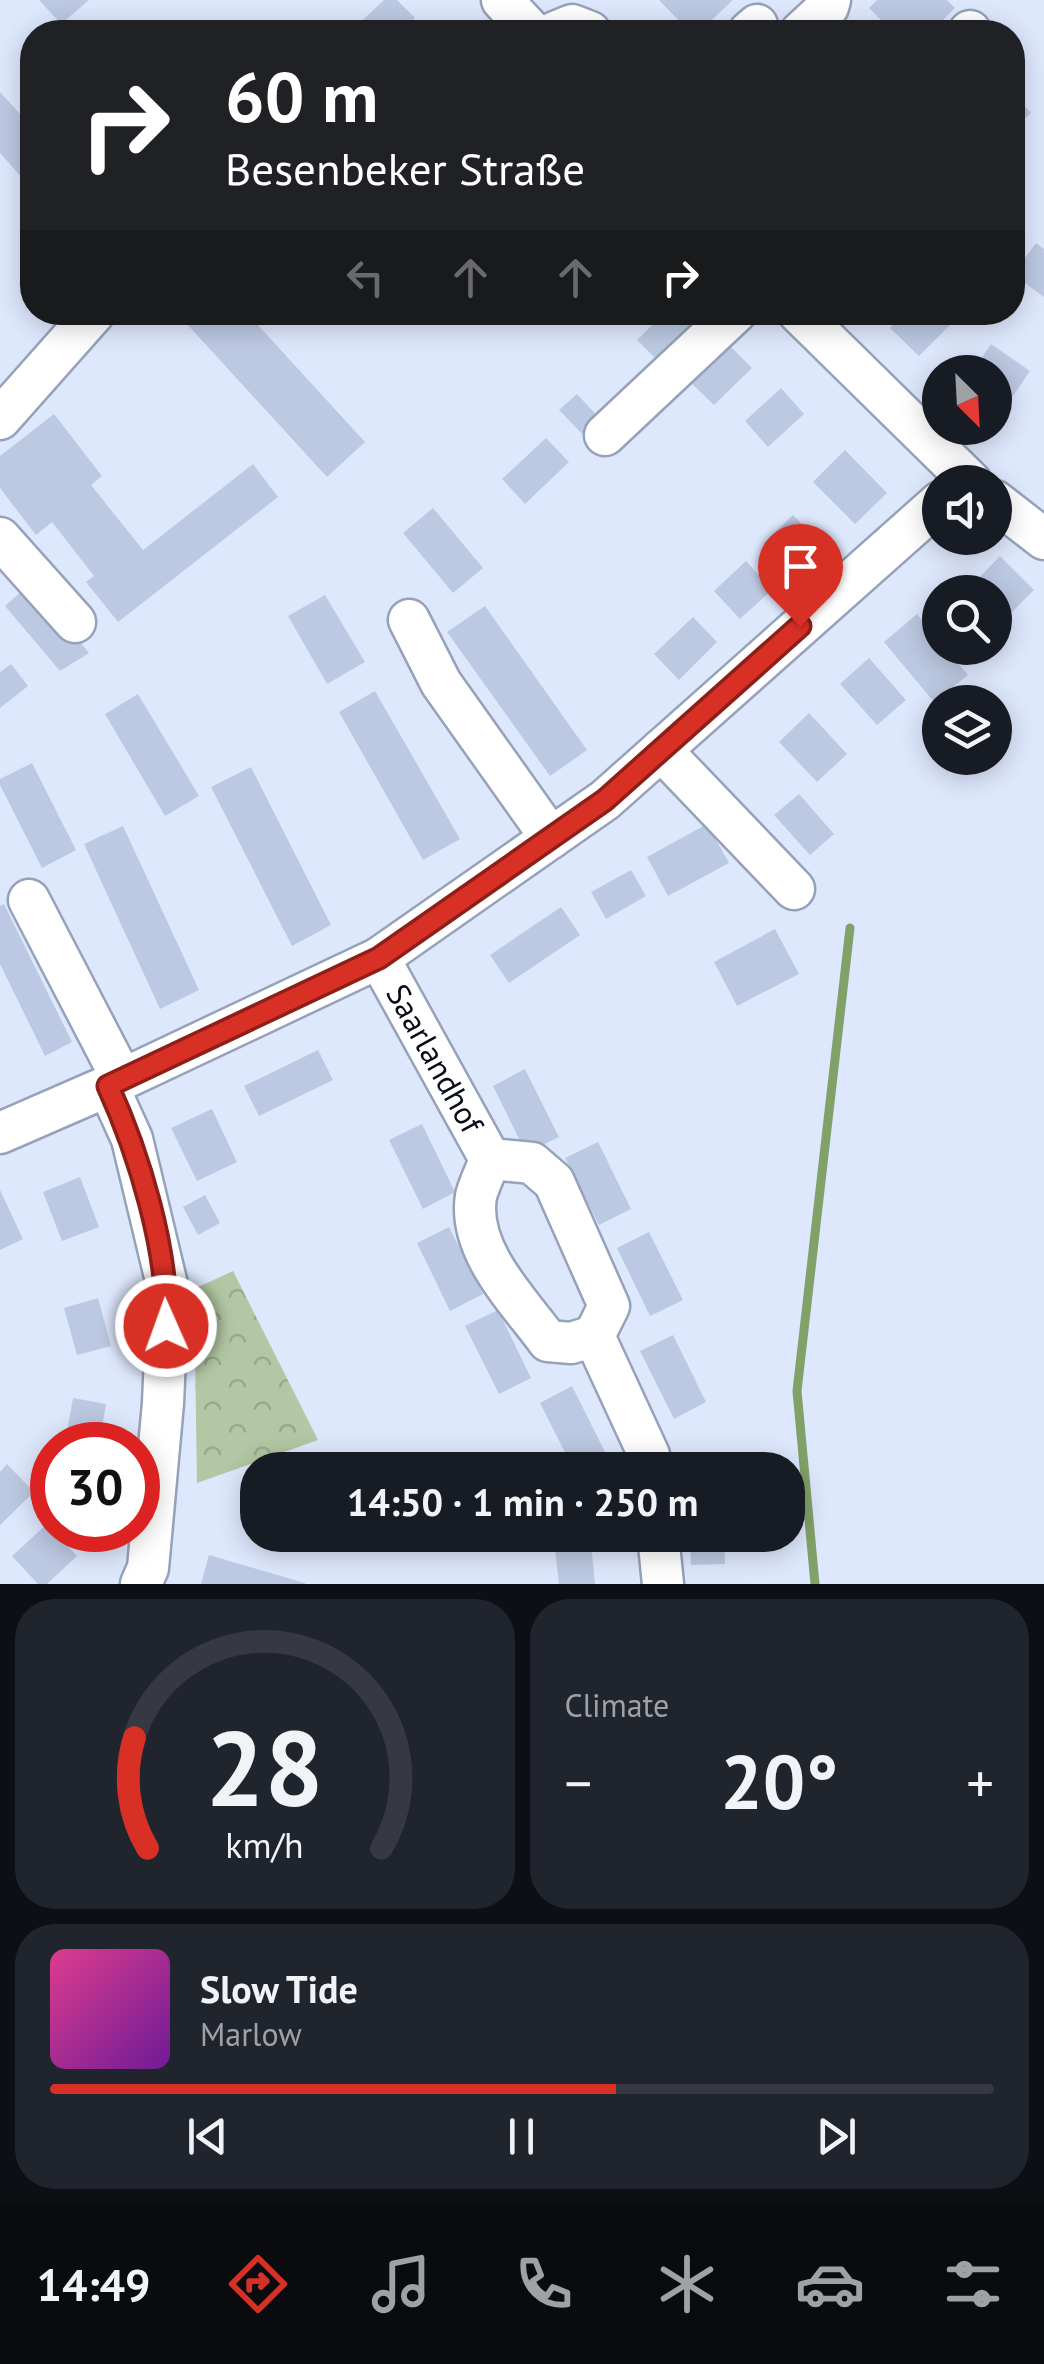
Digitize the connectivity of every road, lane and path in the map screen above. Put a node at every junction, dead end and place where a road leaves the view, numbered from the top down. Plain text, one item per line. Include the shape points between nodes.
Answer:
1 (502, 0) edge
2 (830, 0) edge
3 (521, 20) edge
4 (813, 20) edge
5 (83, 325) edge
6 (722, 325) edge
7 (823, 325) edge
8 (0, 419) edge
9 (605, 435) dead end
10 (946, 465) edge
11 (1012, 518) edge
12 (922, 527) edge
13 (0, 538) edge
14 (1044, 539) edge
15 (409, 620) dead end
16 (75, 622) dead end
17 (661, 750) junction
18 (551, 838) junction
19 (794, 889) dead end
20 (29, 900) dead end
21 (379, 958) junction
22 (115, 1083) junction
23 (0, 1132) edge
24 (490, 1159) junction
25 (594, 1336) junction
26 (648, 1452) edge
27 (660, 1552) edge
28 (142, 1584) edge
29 (663, 1584) edge

1 - 3 street
2 - 4 street
5 - 8 street
6 - 9 street
7 - 10 street
11 - 14 street
12 - 17 street
13 - 16 street
15 - 18 street via 441,683
17 - 18 street
17 - 19 street
18 - 21 street
20 - 22 street
21 - 22 street
21 - 24 street, Saarlandhof
22 - 23 street
22 - 28 street via 168,1288
24 - 25 street, Saarlandhof via 532,1164 554,1182 610,1306
24 - 25 street, Saarlandhof via 476,1196 476,1225 490,1262 548,1341
25 - 26 street
27 - 29 street

